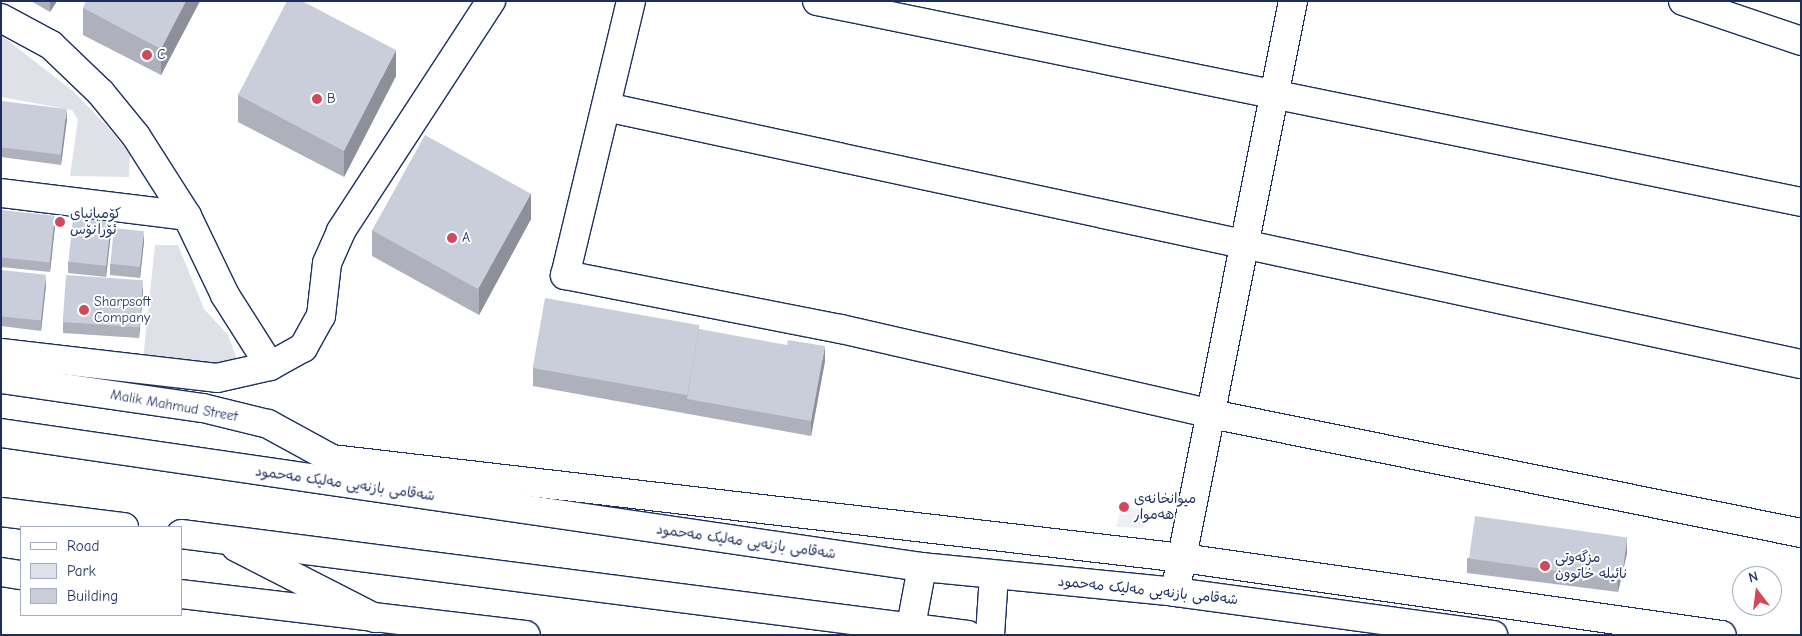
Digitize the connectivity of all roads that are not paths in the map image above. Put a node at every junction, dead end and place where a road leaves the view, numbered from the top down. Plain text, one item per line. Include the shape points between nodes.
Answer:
1 (491, 1) edge
2 (631, 1) edge
3 (817, 1) edge
4 (1292, 1) edge
5 (1683, 1) edge
6 (1, 18) edge
7 (1801, 41) edge
8 (1275, 95) junction
9 (606, 107) junction
10 (1, 193) edge
11 (1801, 202) edge
12 (187, 216) junction
13 (1245, 244) junction
14 (1, 353) edge
15 (1801, 364) edge
16 (270, 366) junction
17 (1, 379) edge
18 (1210, 414) junction
19 (1, 434) edge
20 (332, 459) junction
21 (391, 491) junction
22 (1, 512) edge
23 (116, 526) edge
24 (1801, 533) edge
25 (182, 534) edge
26 (220, 539) junction
27 (1182, 558) junction
28 (922, 567) junction
29 (1, 572) edge
30 (20, 575) edge
31 (994, 575) junction
32 (1175, 592) junction
33 (182, 594) edge
34 (375, 618) junction
35 (911, 626) junction
36 (526, 635) edge
37 (968, 635) edge
38 (990, 635) edge
39 (1493, 635) edge
40 (1722, 635) edge

1 - 16 main road via 337,239 327,263 321,316 314,333 303,348
2 - 9 main road
3 - 8 main road
4 - 8 main road
5 - 7 main road
6 - 12 main road via 51,45 101,93 136,136
8 - 11 main road
8 - 13 main road
9 - 13 main road
9 - 18 main road via 565,275 841,329
10 - 12 main road
12 - 16 main road via 210,270
13 - 15 main road
13 - 18 main road
14 - 16 main road via 217,378
17 - 20 main road, Malik Mahmud Street via 203,408 268,424
18 - 24 main road
18 - 27 main road
19 - 21 main road, شەقامی بازنەیی مەلیک مەحمود
20 - 21 main road, Malik Mahmud Street
20 - 27 main road
21 - 28 main road, شەقامی بازنەیی مەلیک مەحمود
22 - 23 main road
25 - 26 main road
26 - 34 main road
26 - 35 main road
27 - 32 main road
27 - 40 main road
28 - 31 main road, شەقامی بازنەیی مەلیک مەحمود
28 - 35 main road
29 - 30 main road
31 - 32 main road, شەقامی بازنەیی مەلیک مەحمود
31 - 38 main road
32 - 39 main road, شەقامی بازنەیی مەلیک مەحمود
33 - 34 main road
34 - 36 main road
35 - 37 main road

